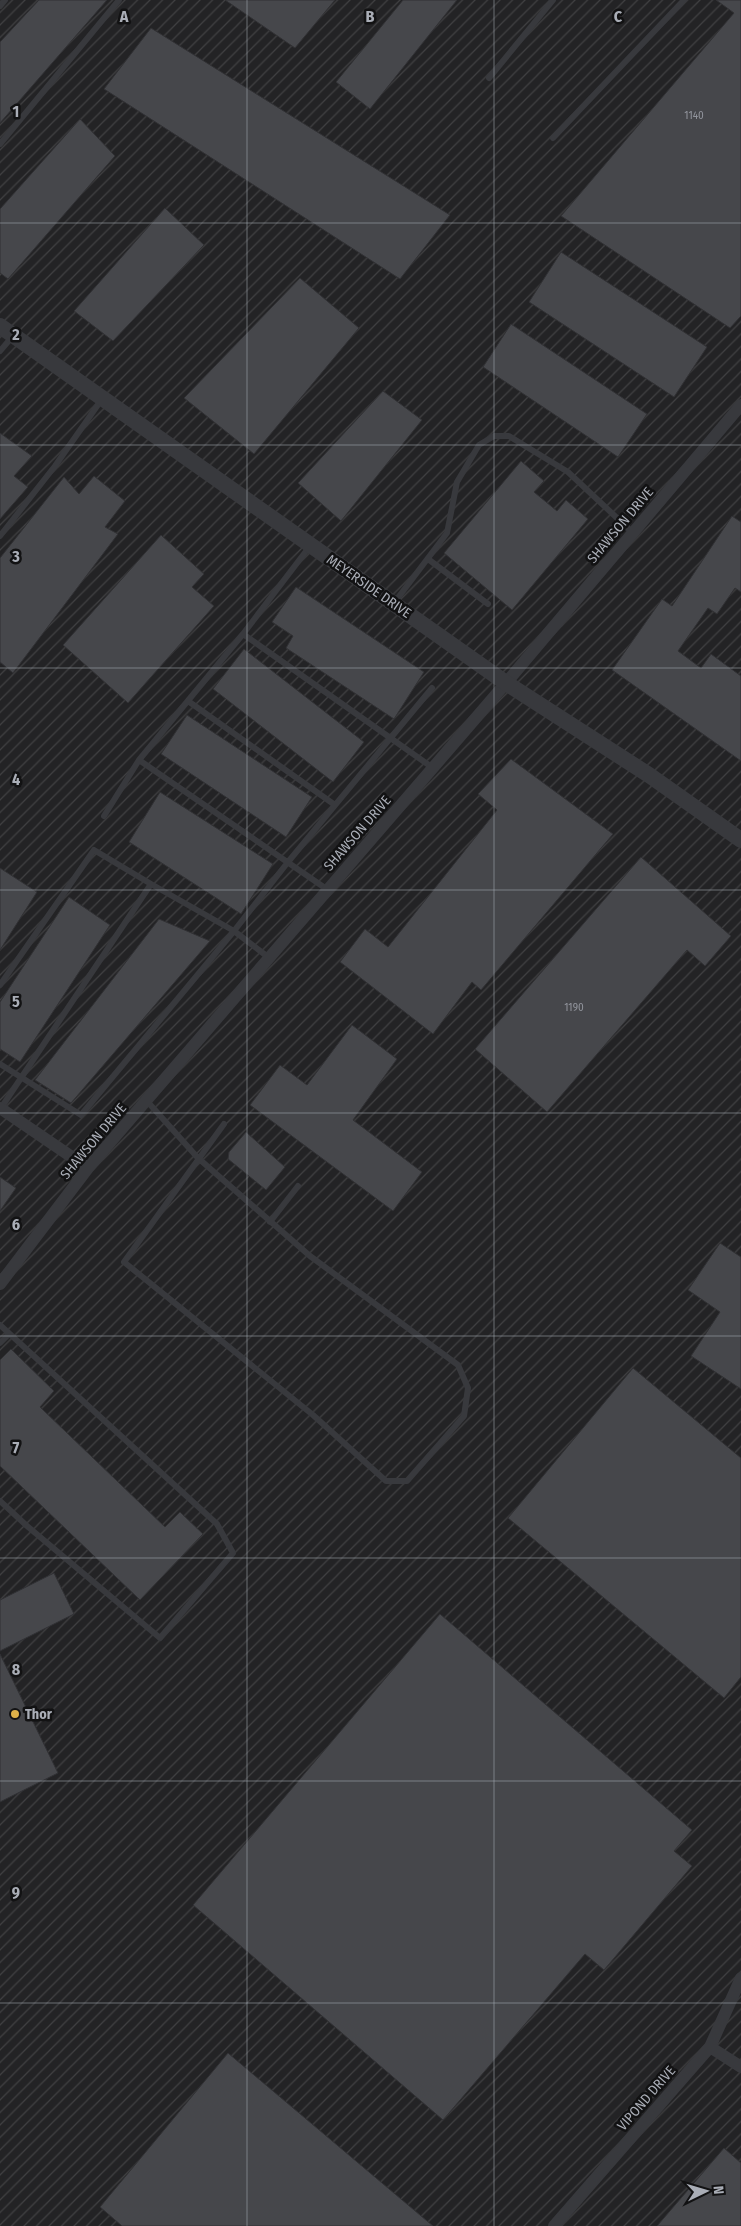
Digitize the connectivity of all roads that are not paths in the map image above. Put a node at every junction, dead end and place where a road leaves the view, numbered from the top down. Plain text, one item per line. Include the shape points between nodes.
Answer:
1 (5, 0) edge
2 (119, 0) edge
3 (553, 0) edge
4 (684, 0) edge
5 (0, 6) edge
6 (489, 78) dead end
7 (553, 138) dead end
8 (0, 144) edge
9 (7, 331) edge
10 (0, 351) edge
11 (102, 398) junction
12 (741, 405) edge
13 (633, 533) junction
14 (0, 536) edge
15 (311, 545) junction
16 (428, 559) junction
17 (393, 603) junction
18 (488, 604) dead end
19 (243, 634) junction
20 (506, 683) junction
21 (432, 688) dead end
22 (188, 701) junction
23 (392, 740) junction
24 (140, 760) junction
25 (432, 768) junction
26 (335, 805) junction
27 (104, 816) dead end
28 (741, 840) edge
29 (288, 862) junction
30 (151, 884) junction
31 (328, 890) junction
32 (234, 932) junction
33 (268, 957) junction
34 (0, 985) edge
35 (0, 1064) edge
36 (21, 1078) junction
37 (146, 1100) junction
38 (0, 1108) edge
39 (224, 1124) dead end
40 (198, 1158) junction
41 (88, 1168) junction
42 (298, 1186) dead end
43 (270, 1222) junction
44 (0, 1284) edge
45 (0, 1325) edge
46 (9, 1334) junction
47 (0, 1343) edge
48 (0, 1501) edge
49 (741, 1978) edge
50 (710, 2047) junction
51 (741, 2068) edge
52 (554, 2226) edge

1 - 5 lane
2 - 8 lane
3 - 6 lane
4 - 7 lane
9 - 10 lane
9 - 11 street, MEYERSIDE DRIVE
11 - 14 lane via 55,466
11 - 15 street, MEYERSIDE DRIVE
12 - 13 street, SHAWSON DRIVE
13 - 16 lane via 568,472 510,436 494,436 479,445 457,482 447,533
13 - 20 street, SHAWSON DRIVE
15 - 17 street, MEYERSIDE DRIVE
15 - 19 lane
16 - 17 lane
16 - 18 lane
17 - 20 street, MEYERSIDE DRIVE
19 - 22 lane
19 - 23 lane
20 - 25 street, SHAWSON DRIVE
20 - 28 street, MEYERSIDE DRIVE via 649,775
21 - 23 lane
22 - 24 lane
22 - 26 lane
23 - 25 lane
23 - 26 lane
24 - 27 lane
24 - 29 lane
25 - 31 street, SHAWSON DRIVE
26 - 29 lane
29 - 31 lane
29 - 32 lane
30 - 32 lane
30 - 34 lane via 94,850
30 - 36 lane
31 - 33 street, SHAWSON DRIVE
32 - 33 lane
32 - 36 lane via 81,1115
33 - 37 street, SHAWSON DRIVE
35 - 36 lane
36 - 38 lane
37 - 40 lane
37 - 41 street, SHAWSON DRIVE
38 - 41 street
39 - 40 lane
40 - 43 lane
40 - 43 lane via 124,1262 313,1415 386,1481 407,1481 464,1416 468,1388 458,1365 310,1256
41 - 44 street, SHAWSON DRIVE
42 - 43 lane
45 - 46 lane
46 - 47 lane
46 - 48 lane via 217,1524 233,1553 160,1638
49 - 50 street, VIPOND DRIVE
50 - 51 street
50 - 52 street, VIPOND DRIVE

